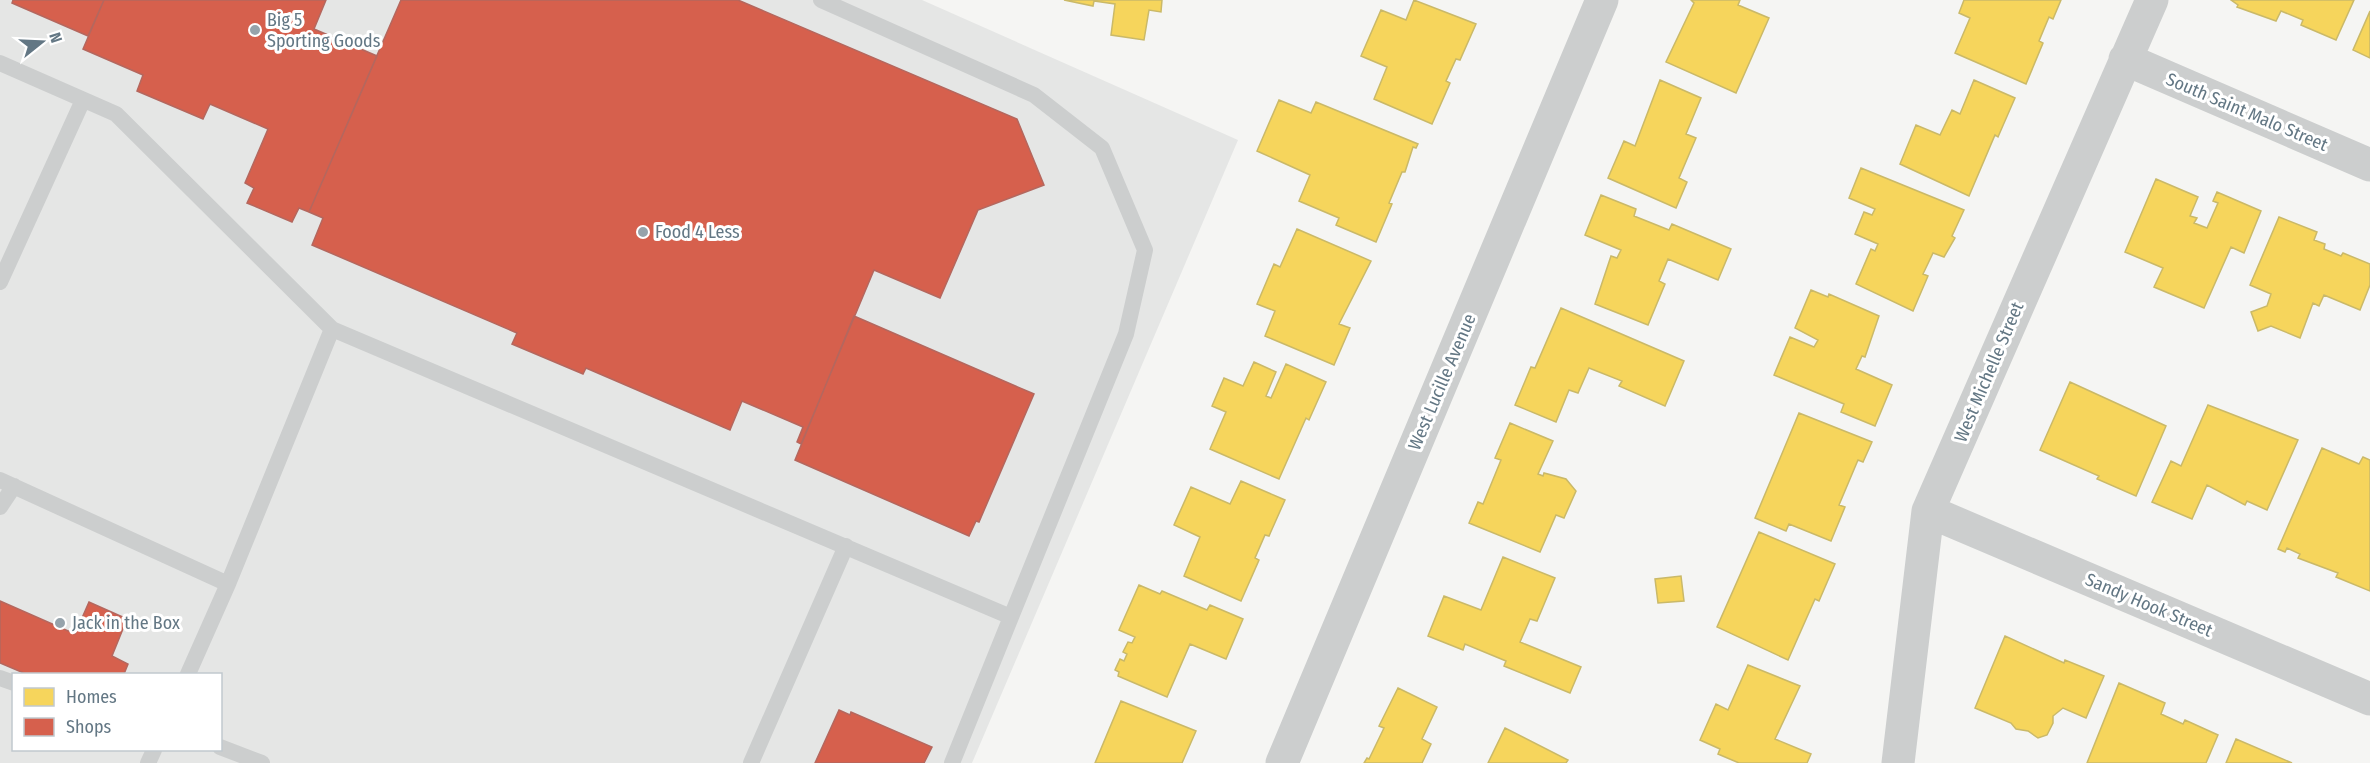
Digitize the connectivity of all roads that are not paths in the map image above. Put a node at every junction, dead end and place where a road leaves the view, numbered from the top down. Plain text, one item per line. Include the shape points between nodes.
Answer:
1 (820, 0) edge
2 (1602, 0) edge
3 (2152, 0) edge
4 (2124, 59) junction
5 (0, 63) edge
6 (83, 100) junction
7 (2370, 165) edge
8 (0, 282) edge
9 (332, 329) junction
10 (7, 483) edge
11 (0, 507) edge
12 (1928, 511) junction
13 (846, 546) junction
14 (228, 584) junction
15 (1011, 617) junction
16 (189, 673) edge
17 (2370, 699) edge
18 (222, 748) edge
19 (262, 763) edge
20 (751, 763) edge
21 (952, 763) edge
22 (1282, 763) edge
23 (1898, 763) edge

1 - 15 lane via 1034,95 1102,148 1145,250 1126,334
2 - 22 street, West Lucille Avenue
3 - 4 street, West Michelle Street
4 - 7 street, South Saint Malo Street
4 - 12 street, West Michelle Street
5 - 6 lane
6 - 8 lane
6 - 9 lane via 116,114
9 - 13 lane
9 - 14 lane
10 - 11 lane
10 - 14 lane
12 - 17 street, Sandy Hook Street
12 - 23 street, West Michelle Street
13 - 15 lane
13 - 20 lane
14 - 16 lane
15 - 21 lane
18 - 19 lane

